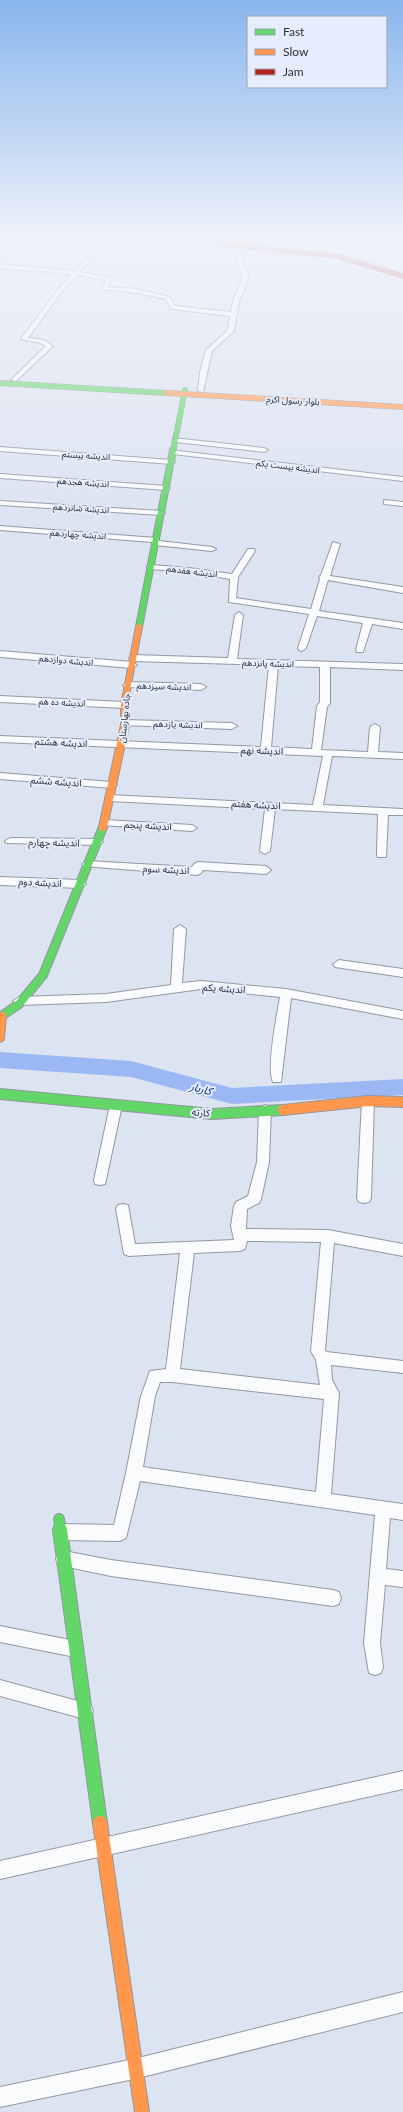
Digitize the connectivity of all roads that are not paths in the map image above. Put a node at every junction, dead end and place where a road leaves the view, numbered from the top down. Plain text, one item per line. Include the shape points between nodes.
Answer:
1 (27, 336) edge
2 (225, 336) edge
3 (0, 379) edge
4 (14, 380) junction
5 (0, 383) edge
6 (201, 391) junction
7 (184, 392) junction
8 (403, 403) edge
9 (403, 407) edge
10 (176, 440) junction
11 (0, 449) edge
12 (264, 450) dead end
13 (173, 452) junction
14 (171, 462) junction
15 (0, 476) edge
16 (403, 479) edge
17 (166, 488) junction
18 (387, 502) dead end
19 (0, 503) edge
20 (403, 504) edge
21 (161, 514) junction
22 (0, 528) edge
23 (156, 541) junction
24 (336, 544) dead end
25 (212, 549) dead end
26 (251, 550) dead end
27 (151, 567) junction
28 (234, 577) junction
29 (323, 577) junction
30 (403, 590) edge
31 (315, 613) junction
32 (239, 615) dead end
33 (368, 622) junction
34 (403, 626) edge
35 (302, 648) dead end
36 (360, 650) dead end
37 (0, 654) edge
38 (132, 662) junction
39 (232, 662) junction
40 (274, 664) junction
41 (325, 665) junction
42 (403, 667) edge
43 (128, 685) junction
44 (201, 687) dead end
45 (0, 699) edge
46 (124, 705) junction
47 (125, 723) junction
48 (232, 726) dead end
49 (375, 727) dead end
50 (0, 739) edge
51 (121, 744) junction
52 (266, 750) junction
53 (316, 752) junction
54 (328, 753) junction
55 (373, 755) junction
56 (403, 756) edge
57 (0, 776) edge
58 (112, 785) junction
59 (110, 798) junction
60 (270, 805) junction
61 (318, 807) junction
62 (383, 811) junction
63 (403, 812) edge
64 (104, 823) junction
65 (192, 828) dead end
66 (10, 841) dead end
67 (98, 842) junction
68 (265, 851) dead end
69 (382, 855) dead end
70 (87, 864) junction
71 (266, 870) dead end
72 (0, 881) edge
73 (81, 884) junction
74 (180, 929) dead end
75 (339, 964) dead end
76 (403, 973) edge
77 (176, 989) junction
78 (286, 993) junction
79 (19, 1001) junction
80 (403, 1015) edge
81 (1, 1016) edge
82 (0, 1038) edge
83 (277, 1078) dead end
84 (0, 1094) edge
85 (368, 1101) junction
86 (403, 1102) edge
87 (116, 1105) junction
88 (265, 1110) junction
89 (100, 1180) dead end
90 (364, 1198) dead end
91 (123, 1209) dead end
92 (241, 1235) junction
93 (328, 1236) junction
94 (188, 1246) junction
95 (403, 1250) edge
96 (323, 1358) junction
97 (403, 1367) edge
98 (172, 1374) junction
99 (332, 1394) junction
100 (134, 1473) junction
101 (323, 1500) junction
102 (382, 1509) junction
103 (403, 1512) edge
104 (60, 1526) joint
105 (64, 1559) junction
106 (378, 1576) junction
107 (403, 1579) edge
108 (333, 1598) dead end
109 (0, 1634) edge
110 (75, 1649) junction
111 (375, 1667) dead end
112 (0, 1688) edge
113 (85, 1711) junction
114 (403, 1780) edge
115 (103, 1846) junction
116 (0, 1870) edge
117 (403, 2002) edge
118 (134, 2070) junction
119 (0, 2097) edge
120 (142, 2112) edge

1 - 4 street via 24,339 42,341 50,346
2 - 6 street via 209,350
3 - 4 street, بلوار رسول اکرم
4 - 7 street, بلوار رسول اکرم
5 - 7 street, بلوار رسول اکرم
6 - 7 street, بلوار رسول اکرم
6 - 8 street, بلوار رسول اکرم
7 - 9 street, بلوار رسول اکرم
7 - 10 street, جاده بهارستان
10 - 12 street
10 - 13 street, جاده بهارستان
11 - 14 street, اندیشه بیستم
13 - 14 street, جاده بهارستان
13 - 16 street, اندیشه بیست یکم
14 - 17 street, جاده بهارستان
15 - 17 street, اندیشه هجدهم
17 - 21 street, جاده بهارستان
18 - 20 street
19 - 21 street, اندیشه شانزدهم
21 - 23 street, جاده بهارستان
22 - 23 street, اندیشه چهاردهم
23 - 25 street, اندیشه چهاردهم
23 - 27 street, جاده بهارستان
24 - 29 street
26 - 28 street
27 - 28 street, اندیشه هفدهم
27 - 38 street, جاده بهارستان
28 - 31 street via 232,600
29 - 30 street
29 - 31 street
31 - 33 street
31 - 35 street
32 - 39 street
33 - 34 street
33 - 36 street
37 - 38 street, اندیشه دوازدهم
38 - 39 street, اندیشه پانزدهم
38 - 43 street, جاده بهارستان
39 - 40 street, اندیشه پانزدهم
40 - 41 street, اندیشه پانزدهم
40 - 52 street
41 - 42 street, اندیشه پانزدهم
41 - 53 street via 325,703 322,706
43 - 44 street, اندیشه سیزدهم
43 - 46 street, جاده بهارستان
45 - 46 street, اندیشه ده هم
46 - 47 street, جاده بهارستان
47 - 48 street, اندیشه یازدهم
47 - 51 street, جاده بهارستان
49 - 55 street
50 - 51 street, اندیشه هشتم
51 - 52 street, اندیشه نهم
51 - 58 street, جاده بهارستان
52 - 53 street, اندیشه نهم
53 - 54 street, اندیشه نهم
54 - 55 street, اندیشه نهم
54 - 61 street
55 - 56 street, اندیشه نهم
57 - 58 street, اندیشه ششم
58 - 59 street, جاده بهارستان
59 - 60 street, اندیشه هفتم
59 - 64 street, جاده بهارستان
60 - 61 street, اندیشه هفتم
60 - 68 street
61 - 62 street, اندیشه هفتم
62 - 63 street, اندیشه هفتم
62 - 69 street
64 - 65 street, اندیشه پنجم
64 - 67 street, جاده بهارستان
66 - 67 street, اندیشه چهارم
67 - 70 street, جاده بهارستان
70 - 71 street, اندیشه سوم via 197,871 198,866
70 - 73 street, جاده بهارستان
72 - 73 street, اندیشه دوم
73 - 79 street, جاده بهارستان via 43,974 29,993
74 - 77 street
75 - 76 street
77 - 78 street, اندیشه یکم via 201,986
77 - 79 street, اندیشه یکم via 106,998
78 - 80 street, اندیشه یکم
78 - 83 street
79 - 81 street, جاده بهارستان
81 - 82 street, جاده بهارستان
84 - 87 street, کارته
85 - 86 street, کارته
85 - 88 street, کارته via 312,1108
85 - 90 street
87 - 88 street, کارته via 212,1114
87 - 89 street
88 - 92 street via 263,1162 254,1199 241,1206 238,1226
91 - 94 street via 129,1250
92 - 93 street
92 - 94 street via 240,1245
93 - 95 street
93 - 96 street via 318,1351
94 - 98 street
96 - 97 street
96 - 99 street via 325,1381
98 - 99 street
98 - 100 street via 155,1376 148,1396
99 - 101 street
100 - 101 street
100 - 104 street via 120,1533
101 - 102 street
102 - 103 street
102 - 106 street
104 - 105 street
105 - 108 street via 112,1568
105 - 110 street
106 - 107 street
106 - 111 street via 372,1643
109 - 110 street
110 - 113 street
112 - 113 street
113 - 115 street
114 - 115 street
115 - 116 street
115 - 118 street
117 - 118 street
118 - 119 street
118 - 120 street

